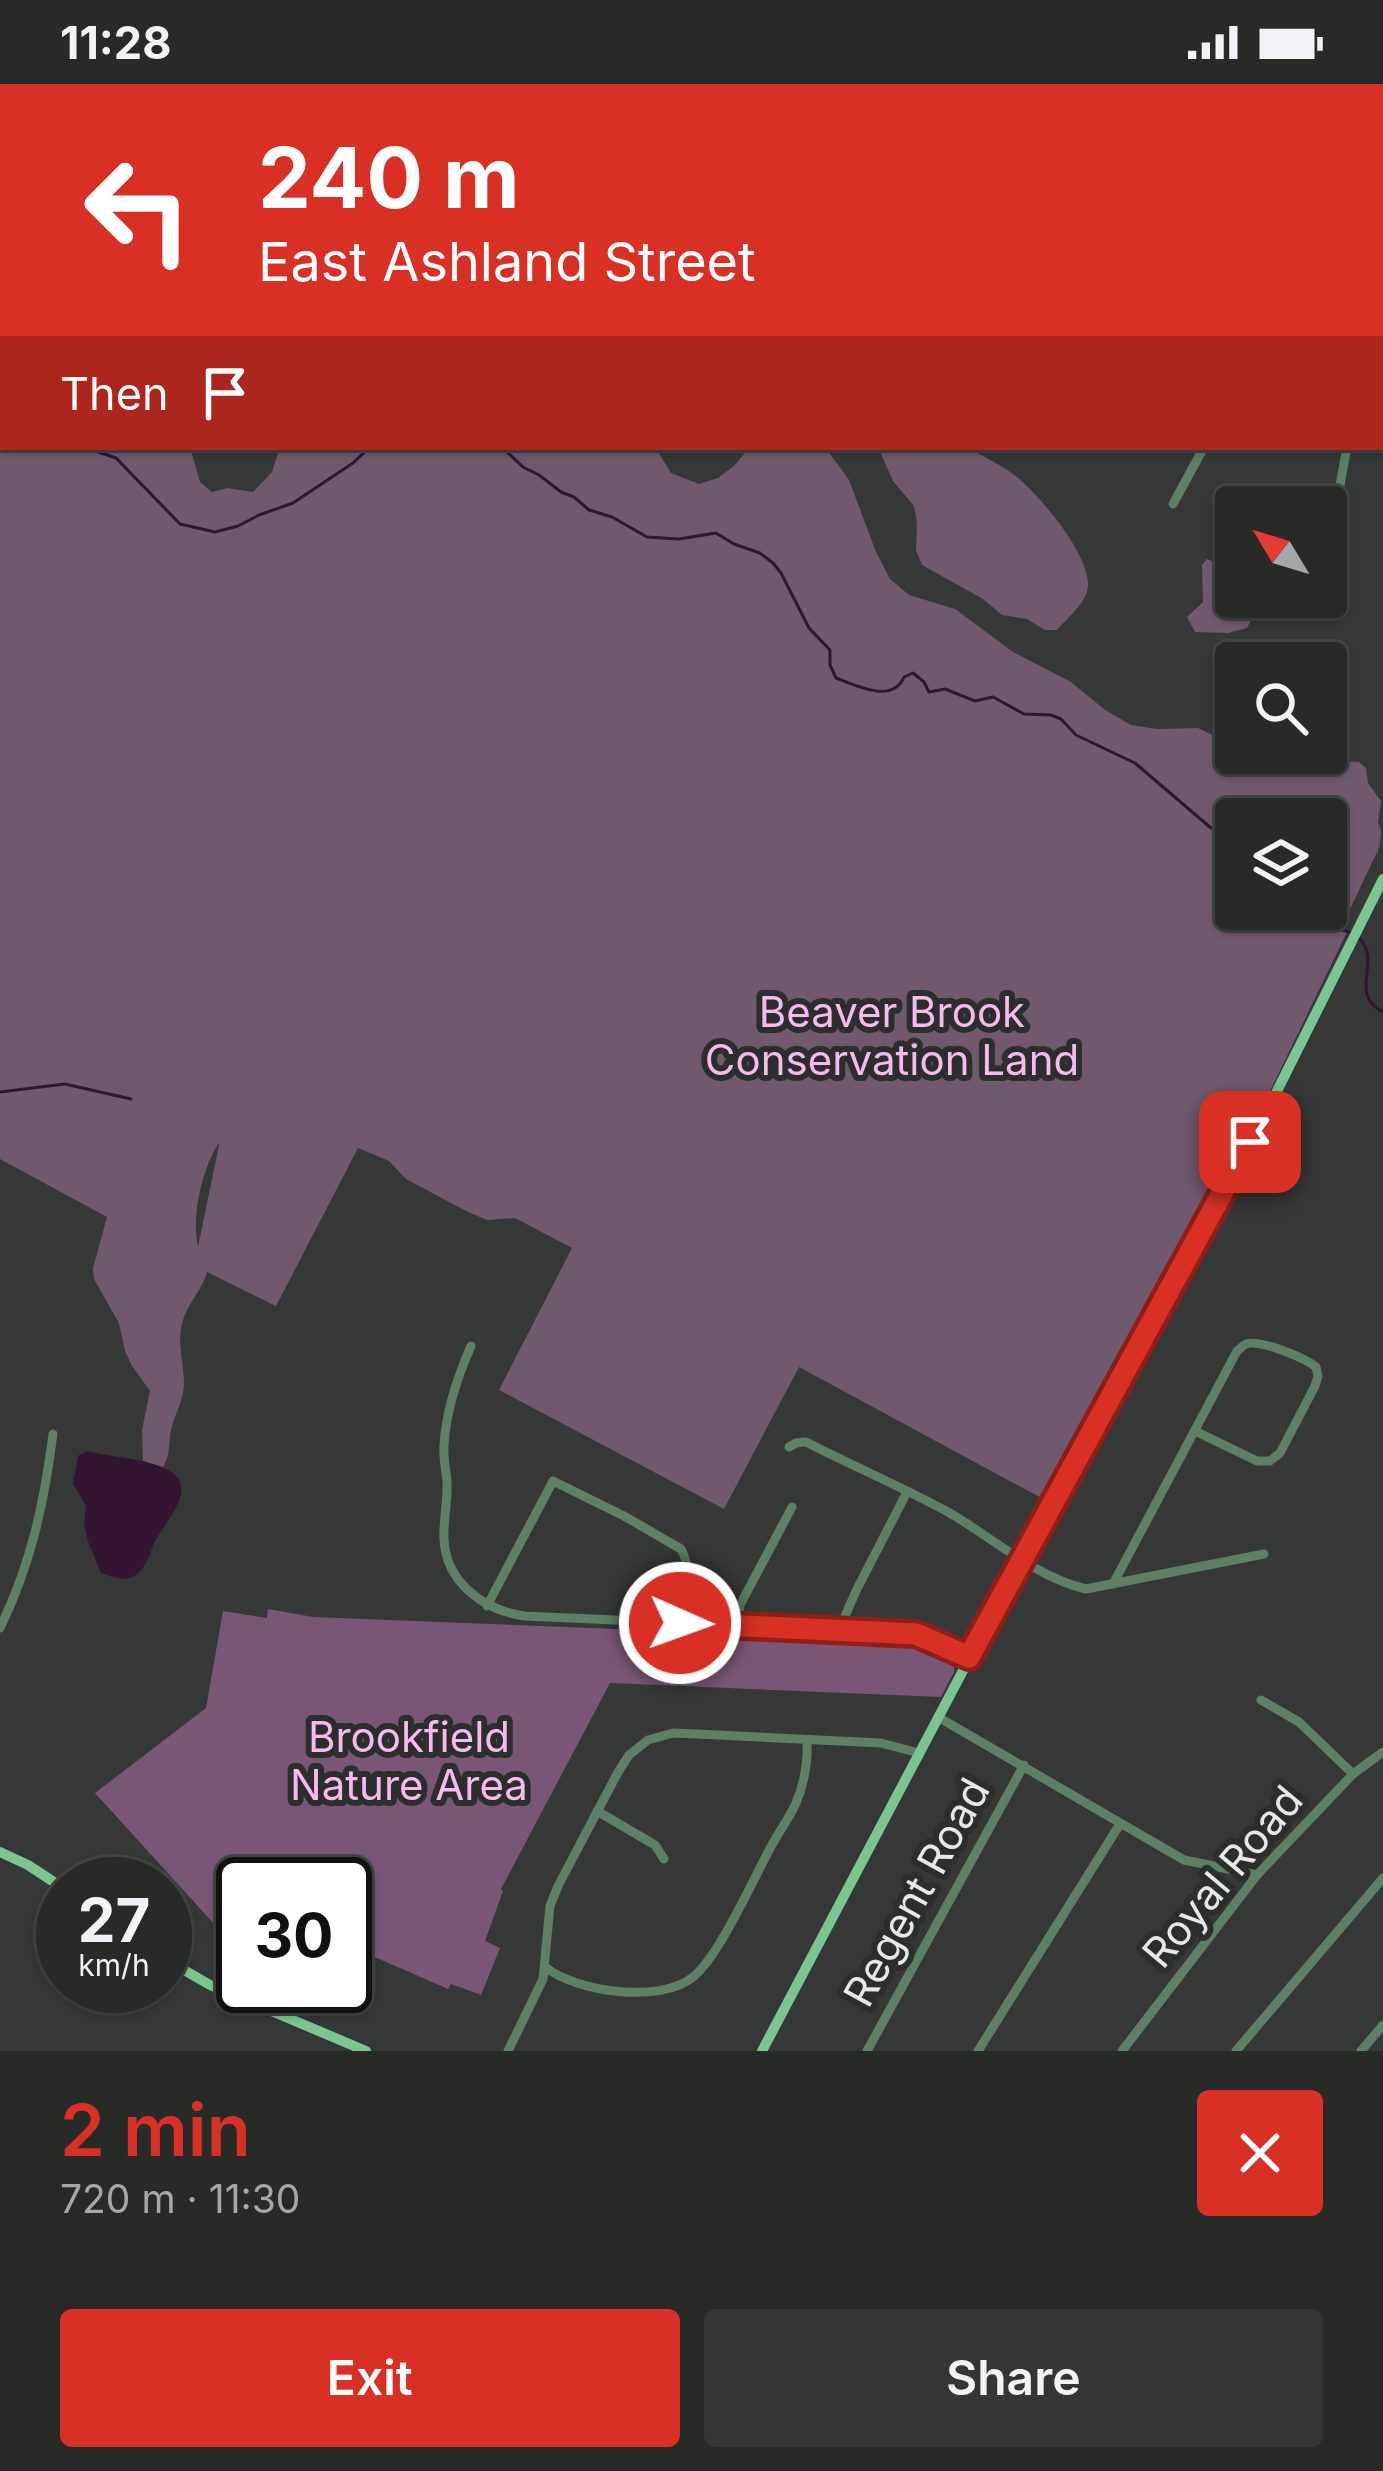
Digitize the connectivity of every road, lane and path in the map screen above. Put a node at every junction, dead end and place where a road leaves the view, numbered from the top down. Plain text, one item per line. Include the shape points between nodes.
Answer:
1 (253, 84) edge
2 (266, 84) edge
3 (1202, 450) edge
4 (1346, 450) edge
5 (1340, 486) edge
6 (1173, 503) dead end
7 (1383, 879) edge
8 (471, 1346) dead end
9 (1195, 1431) junction
10 (53, 1434) dead end
11 (789, 1448) dead end
12 (907, 1492) junction
13 (792, 1507) dead end
14 (1264, 1555) dead end
15 (1022, 1559) junction
16 (1113, 1584) junction
17 (487, 1606) junction
18 (680, 1623) junction
19 (737, 1626) junction
20 (0, 1628) edge
21 (839, 1630) junction
22 (969, 1657) junction
23 (1261, 1700) dead end
24 (938, 1717) junction
25 (807, 1740) junction
26 (1383, 1752) edge
27 (919, 1754) junction
28 (1024, 1765) junction
29 (1353, 1774) junction
30 (597, 1810) junction
31 (1120, 1824) junction
32 (0, 1852) edge
33 (664, 1859) dead end
34 (36, 1870) edge
35 (1257, 1875) junction
36 (1383, 1878) edge
37 (545, 1967) junction
38 (192, 1975) edge
39 (1383, 2025) edge
40 (362, 2050) edge
41 (508, 2051) edge
42 (762, 2051) edge
43 (867, 2051) edge
44 (978, 2051) edge
45 (1122, 2051) edge
46 (1236, 2051) edge
47 (1361, 2051) edge

1 - 2 street
3 - 6 street
4 - 5 street
7 - 15 main road via 1265,1115
8 - 17 street via 454,1385 444,1444 443,1535 462,1584
9 - 9 street via 1245,1344 1316,1367 1316,1386 1270,1461
9 - 16 street
10 - 20 street via 32,1550
11 - 12 street via 806,1442
12 - 15 street
12 - 21 street
13 - 19 street via 740,1605
14 - 16 street
15 - 16 street via 1076,1586
15 - 22 main road
17 - 18 street via 524,1616
17 - 18 street via 553,1481 681,1550 687,1577
18 - 19 street
19 - 21 street
21 - 22 street via 916,1634
22 - 24 main road
23 - 29 street via 1299,1722
24 - 27 main road
24 - 28 street
25 - 27 street via 881,1743
25 - 30 street via 673,1733 648,1740 629,1755
25 - 37 street via 796,1803 692,1978 653,1993 566,1980
26 - 29 street, Royal Road
27 - 42 main road
28 - 31 street
28 - 43 street, Regent Road
29 - 35 street, Royal Road
30 - 33 street
30 - 37 street via 550,1906
31 - 35 street via 1184,1860
31 - 44 street
32 - 34 main road
35 - 45 street, Royal Road
36 - 46 street
37 - 41 street
38 - 40 main road
39 - 47 street

